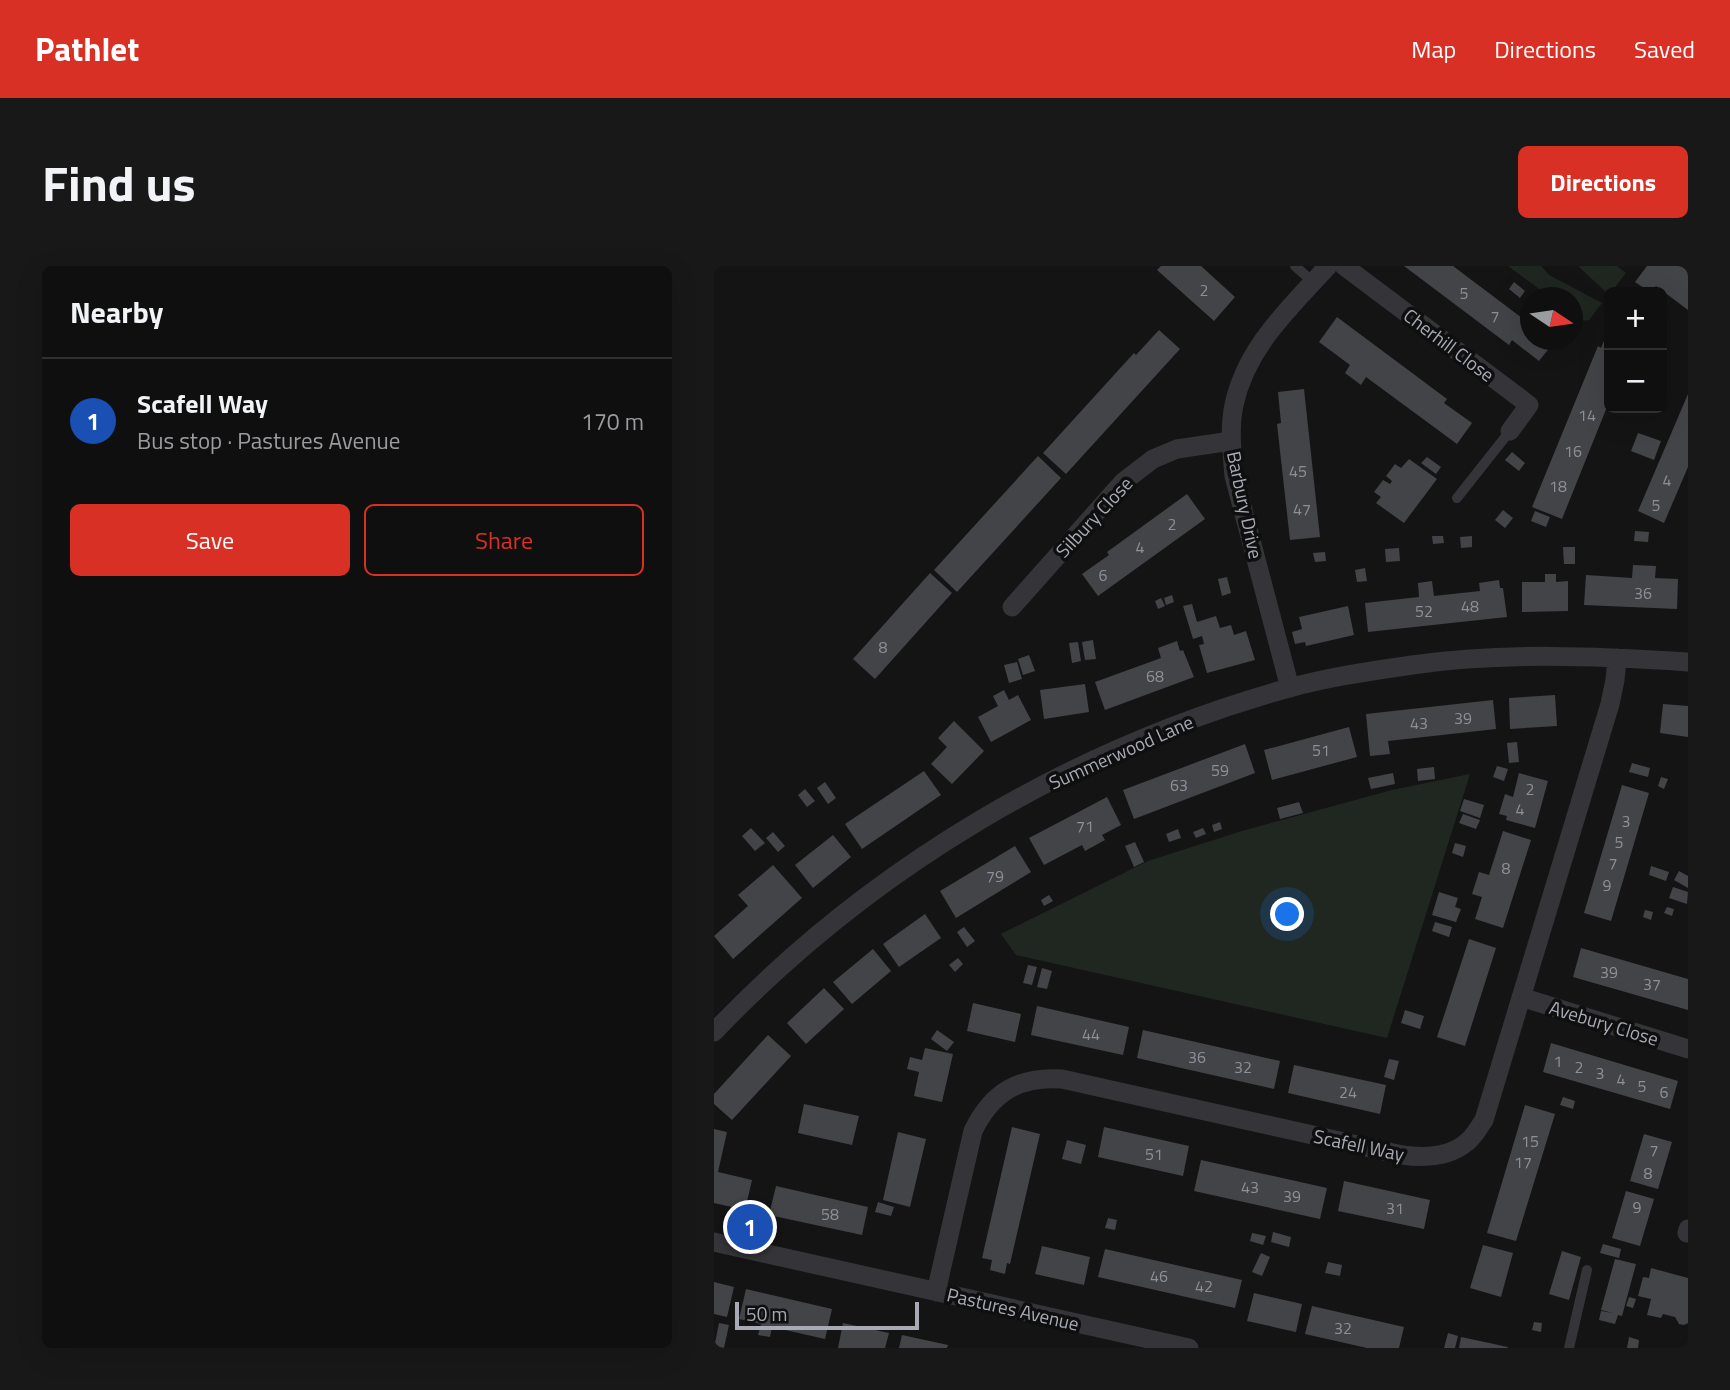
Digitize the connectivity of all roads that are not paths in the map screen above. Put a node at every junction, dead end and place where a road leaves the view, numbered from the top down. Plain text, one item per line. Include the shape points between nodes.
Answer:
1 (1295, 266) edge
2 (1328, 266) edge
3 (1344, 266) edge
4 (1313, 282) junction
5 (1510, 432) joint
6 (1231, 441) junction
7 (1457, 498) dead end
8 (1012, 607) dead end
9 (1616, 657) junction
10 (1688, 662) edge
11 (1290, 688) junction
12 (1521, 997) junction
13 (714, 1032) edge
14 (1688, 1049) edge
15 (714, 1242) edge
16 (1587, 1270) dead end
17 (936, 1292) junction
18 (1157, 1345) edge
19 (1189, 1348) edge
20 (1569, 1348) edge

1 - 4 lane
2 - 4 street, Barbury Drive
3 - 5 street, Cherhill Close via 1529,405
4 - 6 street, Barbury Drive via 1256,348 1241,378
5 - 7 lane
6 - 8 street, Silbury Close via 1177,449 1153,459 1123,482
6 - 11 street, Barbury Drive via 1234,476
9 - 10 street, Summerwood Lane
9 - 11 street, Summerwood Lane via 1514,657 1414,665
9 - 12 street, Scafell Way via 1610,704
11 - 13 street, Summerwood Lane via 1170,727 1081,765 989,815 867,895
12 - 14 street, Avebury Close
12 - 17 street, Scafell Way via 1484,1120 1468,1142 1436,1156 1402,1155 1062,1079 1022,1082 1004,1091 981,1114 973,1130
15 - 17 street, Pastures Avenue
16 - 20 lane
17 - 18 street, Pastures Avenue
18 - 19 street, Pastures Avenue

